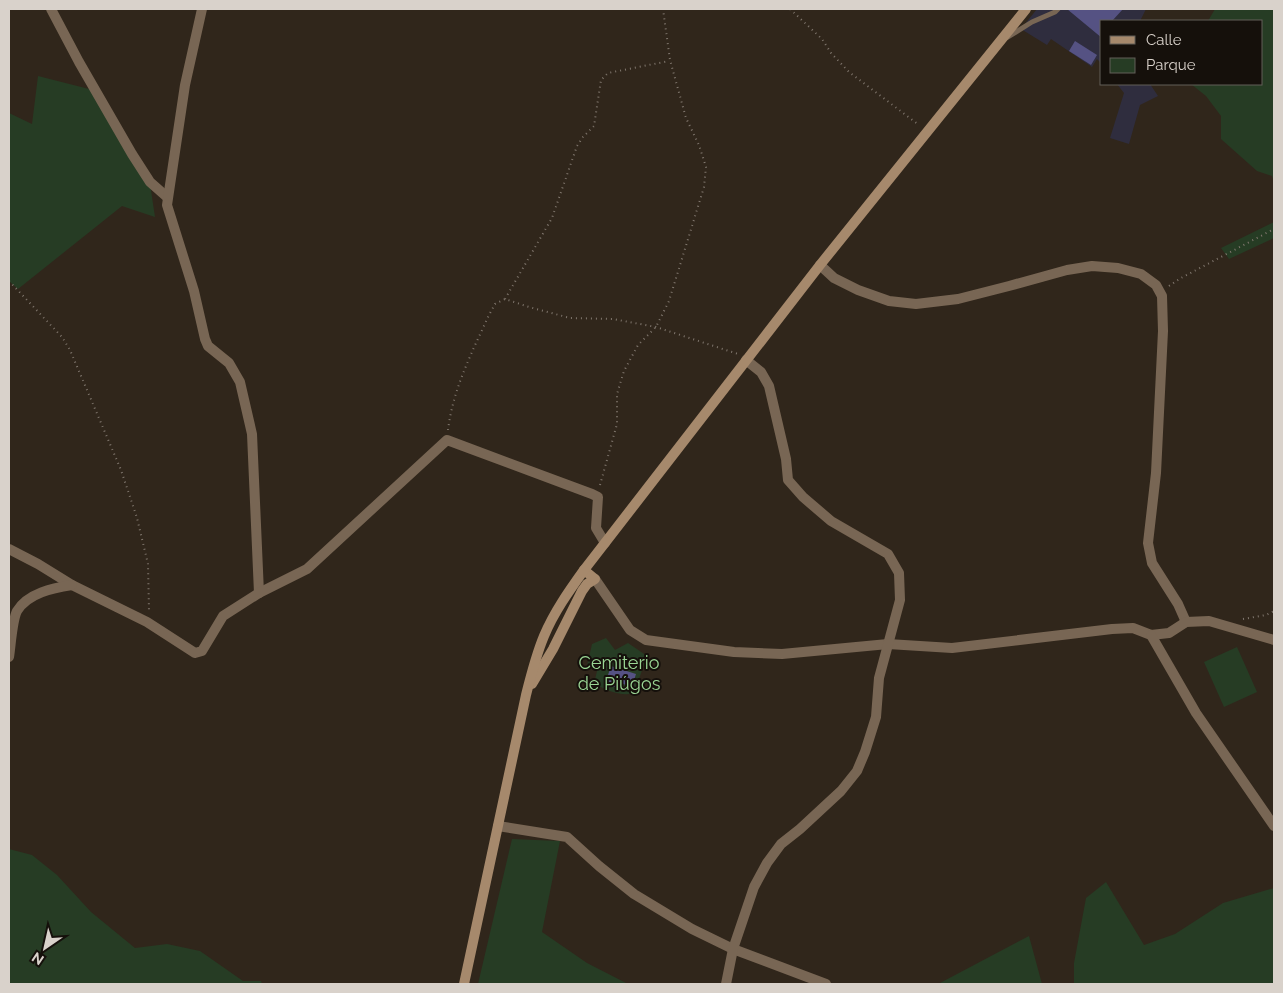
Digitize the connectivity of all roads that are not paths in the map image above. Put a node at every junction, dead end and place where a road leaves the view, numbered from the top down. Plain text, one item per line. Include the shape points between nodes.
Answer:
1 (51, 9) edge
2 (202, 9) edge
3 (1026, 9) edge
4 (1058, 9) edge
5 (997, 44) junction
6 (167, 197) junction
7 (820, 265) junction
8 (746, 360) junction
9 (605, 543) junction
10 (9, 550) edge
11 (584, 570) junction
12 (595, 579) junction
13 (72, 585) junction
14 (259, 593) junction
15 (1186, 622) junction
16 (1151, 635) junction
17 (1274, 640) edge
18 (888, 644) junction
19 (9, 657) edge
20 (526, 696) junction
21 (498, 826) junction
22 (1274, 826) edge
23 (733, 948) junction
24 (464, 984) edge
25 (726, 984) edge
26 (826, 984) edge

1 - 6 street via 132,154 150,182
2 - 6 street via 185,85
3 - 5 main road
4 - 5 lane
5 - 7 main road
6 - 14 street via 204,339 229,363 240,382 252,434
7 - 8 main road
7 - 15 street via 834,278 858,290 889,301 916,304 958,299 1092,266 1141,274 1156,285 1162,296 1162,360 1156,474 1148,543 1152,563
8 - 9 main road
8 - 18 street via 762,372 769,386 788,480 831,520 888,554 899,573 900,600
9 - 11 main road
9 - 14 street via 596,528 598,497 447,440 307,569
10 - 13 street
11 - 12 main road
11 - 20 main road via 543,637
12 - 18 street via 630,630 646,640 734,652 782,654
12 - 20 main road via 586,584
13 - 14 street via 146,622 195,653 202,651 224,616
13 - 19 street via 40,593 24,602 16,612
15 - 16 street via 1169,633
15 - 17 street via 1209,621
16 - 18 street via 1134,628 952,648
16 - 22 street via 1196,713
18 - 23 street via 879,678 876,717 857,771 841,792 781,844 767,862 754,887
20 - 21 main road
21 - 23 street via 567,837 634,894 692,929
21 - 24 main road
23 - 25 street
23 - 26 street

